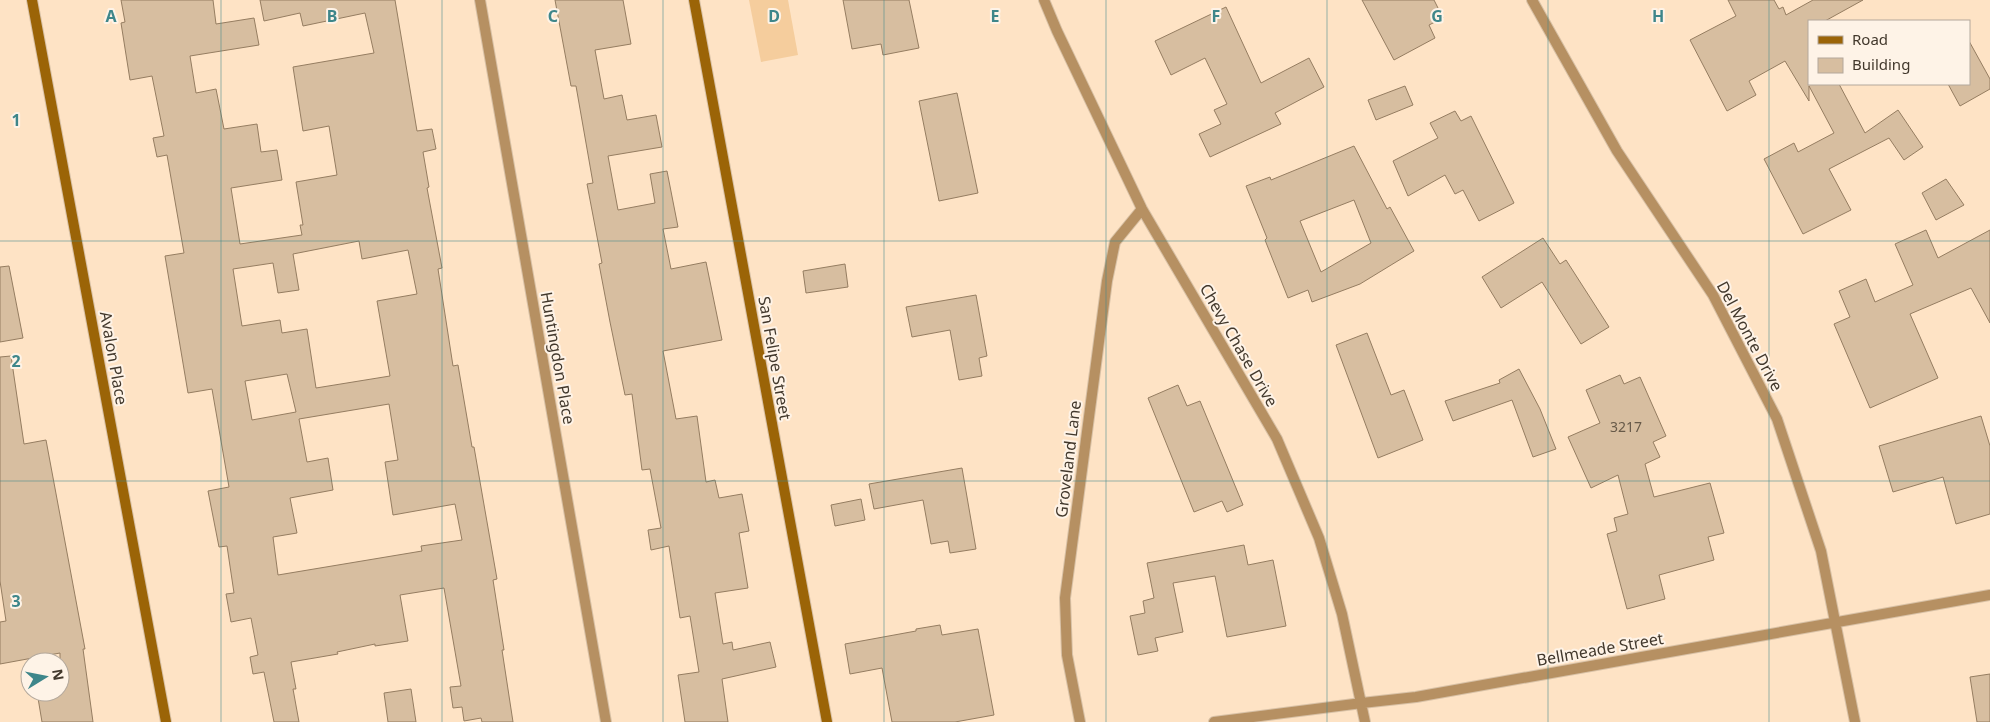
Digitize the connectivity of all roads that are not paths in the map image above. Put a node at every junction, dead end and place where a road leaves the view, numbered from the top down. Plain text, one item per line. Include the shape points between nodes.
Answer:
1 (32, 0) edge
2 (480, 0) edge
3 (694, 0) edge
4 (1044, 0) edge
5 (1532, 0) edge
6 (1142, 209) junction
7 (1990, 595) edge
8 (1835, 622) junction
9 (1362, 703) junction
10 (166, 722) edge
11 (606, 722) edge
12 (827, 722) edge
13 (1080, 722) edge
14 (1214, 722) edge
15 (1365, 722) edge
16 (1855, 722) edge

1 - 10 street, Avalon Place
2 - 11 street, Huntingdon Place
3 - 12 street, San Felipe Street
4 - 6 street, Chevy Chase Drive
5 - 8 street, Del Monte Drive via 1617,151 1713,295 1777,419 1820,551
6 - 9 street, Chevy Chase Drive via 1277,440 1318,538 1342,614
6 - 13 street, Groveland Lane via 1115,242 1107,281 1065,598 1067,655
7 - 8 street, Bellmeade Street
8 - 9 street, Bellmeade Street via 1416,698
8 - 16 street, Del Monte Drive
9 - 14 street, Bellmeade Street
9 - 15 street, Chevy Chase Drive

